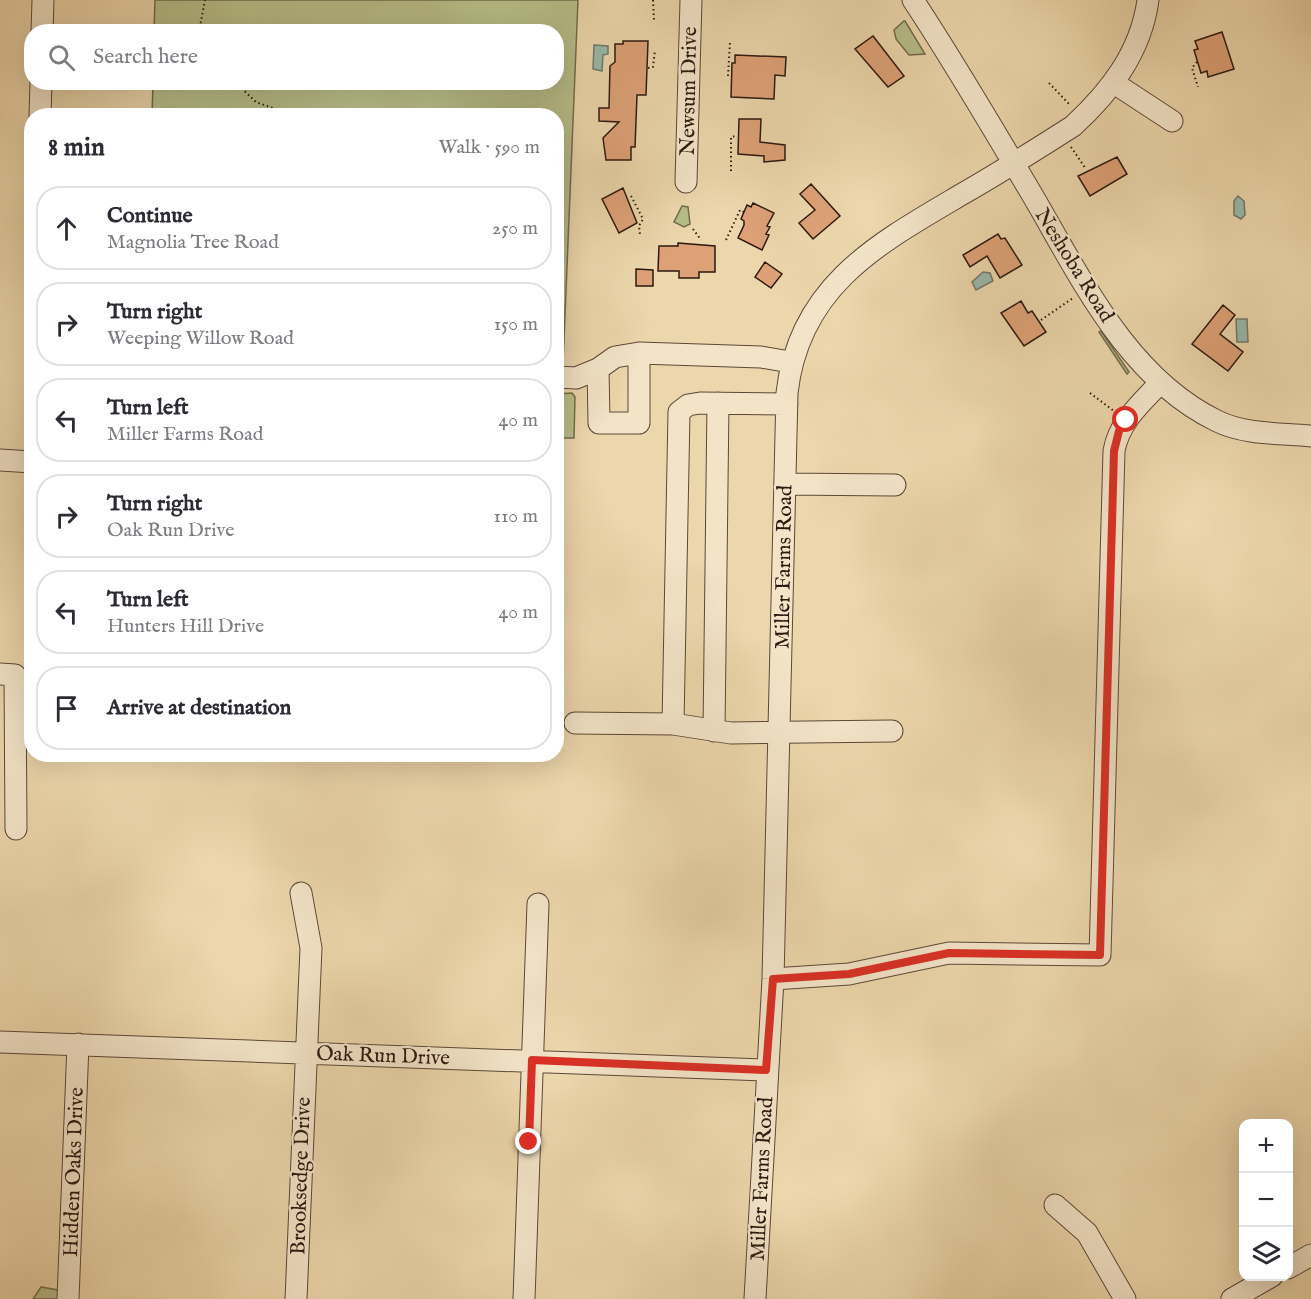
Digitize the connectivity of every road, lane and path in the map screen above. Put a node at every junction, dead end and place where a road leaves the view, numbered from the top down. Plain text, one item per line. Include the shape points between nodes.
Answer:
1 (43, 0) edge
2 (205, 0) edge
3 (653, 0) edge
4 (691, 0) edge
5 (914, 0) edge
6 (1148, 0) edge
7 (654, 21) dead end
8 (42, 24) edge
9 (200, 24) edge
10 (730, 42) dead end
11 (655, 50) dead end
12 (1197, 62) dead end
13 (648, 68) dead end
14 (728, 76) dead end
15 (1049, 83) dead end
16 (1114, 83) junction
17 (1198, 87) dead end
18 (40, 90) edge
19 (243, 90) edge
20 (40, 108) edge
21 (273, 108) edge
22 (1073, 109) dead end
23 (1172, 121) dead end
24 (1062, 133) junction
25 (736, 136) dead end
26 (1014, 164) junction
27 (1086, 169) dead end
28 (731, 171) dead end
29 (686, 182) dead end
30 (631, 196) dead end
31 (744, 212) dead end
32 (693, 229) dead end
33 (640, 235) dead end
34 (701, 240) dead end
35 (726, 240) dead end
36 (1078, 295) dead end
37 (1041, 320) dead end
38 (639, 353) junction
39 (790, 362) junction
40 (598, 369) junction
41 (564, 377) edge
42 (1160, 383) junction
43 (1090, 393) dead end
44 (718, 403) junction
45 (787, 404) junction
46 (1126, 420) junction
47 (1311, 436) edge
48 (0, 460) edge
49 (24, 462) edge
50 (785, 484) junction
51 (895, 485) dead end
52 (8, 674) edge
53 (575, 723) dead end
54 (673, 724) junction
55 (714, 731) junction
56 (779, 731) junction
57 (892, 731) dead end
58 (16, 829) dead end
59 (302, 893) dead end
60 (538, 904) dead end
61 (773, 979) junction
62 (0, 1042) edge
63 (78, 1044) junction
64 (305, 1053) junction
65 (532, 1060) junction
66 (766, 1070) junction
67 (1054, 1205) dead end
68 (1311, 1255) edge
69 (1293, 1265) edge
70 (1263, 1281) edge
71 (68, 1299) edge
72 (296, 1299) edge
73 (524, 1299) edge
74 (755, 1299) edge
75 (1125, 1299) edge
76 (1232, 1299) edge

1 - 8 street
2 - 9 path
3 - 7 path
4 - 29 street, Newsum Drive
5 - 26 street, Neshoba Road
6 - 16 street, Miller Farms Road via 1138,38
10 - 14 path
11 - 13 path via 653,67
12 - 17 path via 1192,68
15 - 22 path
16 - 23 street
16 - 24 street, Miller Farms Road
18 - 20 street
19 - 21 path via 256,102
24 - 26 street, Miller Farms Road
24 - 27 path
25 - 28 path via 731,137
26 - 39 street, Miller Farms Road via 904,228 851,266 823,298
26 - 42 street, Neshoba Road via 1107,317 1135,357
30 - 33 path via 643,219
31 - 35 path via 740,210
32 - 34 path
36 - 37 path
38 - 39 street via 761,357
38 - 40 street via 615,357
38 - 40 street via 639,423 599,423
39 - 45 street, Miller Farms Road
40 - 41 street via 576,378
42 - 46 street
42 - 47 street, Neshoba Road via 1191,406 1233,427
43 - 46 path
44 - 45 street
44 - 54 street via 688,405 679,412
44 - 55 street
45 - 50 street, Miller Farms Road
46 - 61 street via 1114,451 1100,955 949,953 849,974
48 - 49 street
50 - 51 street
50 - 56 street, Miller Farms Road
52 - 58 street
53 - 54 street
54 - 55 street
55 - 56 street
56 - 57 street
56 - 61 street, Miller Farms Road
59 - 64 street, Brooksedge Drive via 311,948
60 - 65 street
61 - 66 street, Miller Farms Road
62 - 63 street, Oak Run Drive
63 - 64 street, Oak Run Drive
63 - 71 street, Hidden Oaks Drive
64 - 65 street, Oak Run Drive
64 - 72 street, Brooksedge Drive
65 - 66 street, Oak Run Drive
65 - 73 street
66 - 74 street, Miller Farms Road
67 - 75 street via 1087,1233
68 - 69 street
70 - 76 street

